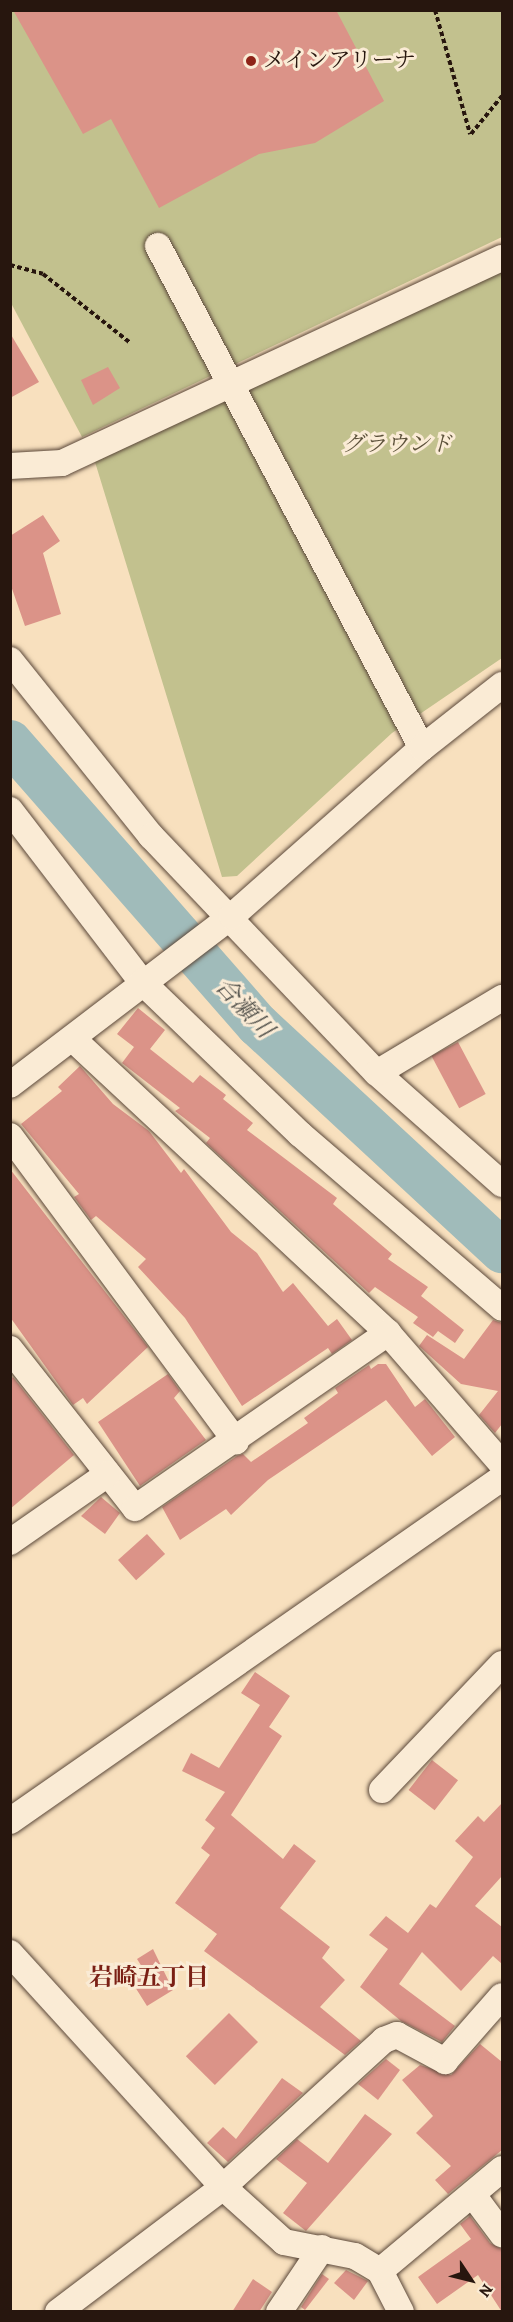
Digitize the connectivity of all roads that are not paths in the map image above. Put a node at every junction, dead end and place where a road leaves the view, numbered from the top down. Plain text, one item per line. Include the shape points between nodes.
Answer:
1 (158, 246) dead end
2 (502, 258) edge
3 (228, 387) junction
4 (10, 466) edge
5 (10, 660) edge
6 (502, 685) edge
7 (422, 748) junction
8 (10, 810) edge
9 (232, 916) junction
10 (150, 976) junction
11 (502, 998) edge
12 (74, 1040) junction
13 (377, 1073) junction
14 (10, 1085) edge
15 (10, 1136) edge
16 (502, 1184) edge
17 (502, 1308) edge
18 (388, 1333) junction
19 (10, 1348) edge
20 (236, 1441) junction
21 (502, 1464) edge
22 (108, 1474) junction
23 (502, 1478) edge
24 (10, 1542) edge
25 (502, 1664) edge
26 (382, 1790) dead end
27 (10, 1821) edge
28 (10, 1953) edge
29 (498, 2009) edge
30 (502, 2169) edge
31 (223, 2187) junction
32 (473, 2195) junction
33 (502, 2234) edge
34 (322, 2248) junction
35 (380, 2271) junction
36 (66, 2309) edge
37 (279, 2312) edge
38 (400, 2312) edge

1 - 3 street
2 - 3 street
3 - 4 street via 62,463
3 - 7 street
5 - 9 street via 152,836
6 - 7 street
7 - 9 street
8 - 10 street
9 - 10 street
9 - 13 street
10 - 12 street
10 - 17 street via 300,1134
11 - 13 street
12 - 14 street
12 - 18 street
13 - 16 street
15 - 20 street
18 - 20 street
18 - 21 street
19 - 22 street
20 - 22 street via 135,1508
22 - 24 street
23 - 27 street
25 - 26 street
28 - 31 street
29 - 31 street via 445,2061 397,2035 384,2040
30 - 32 street
31 - 34 street via 284,2241
31 - 36 street
32 - 33 street
32 - 35 street
34 - 35 street via 355,2256
34 - 37 street
35 - 38 street

